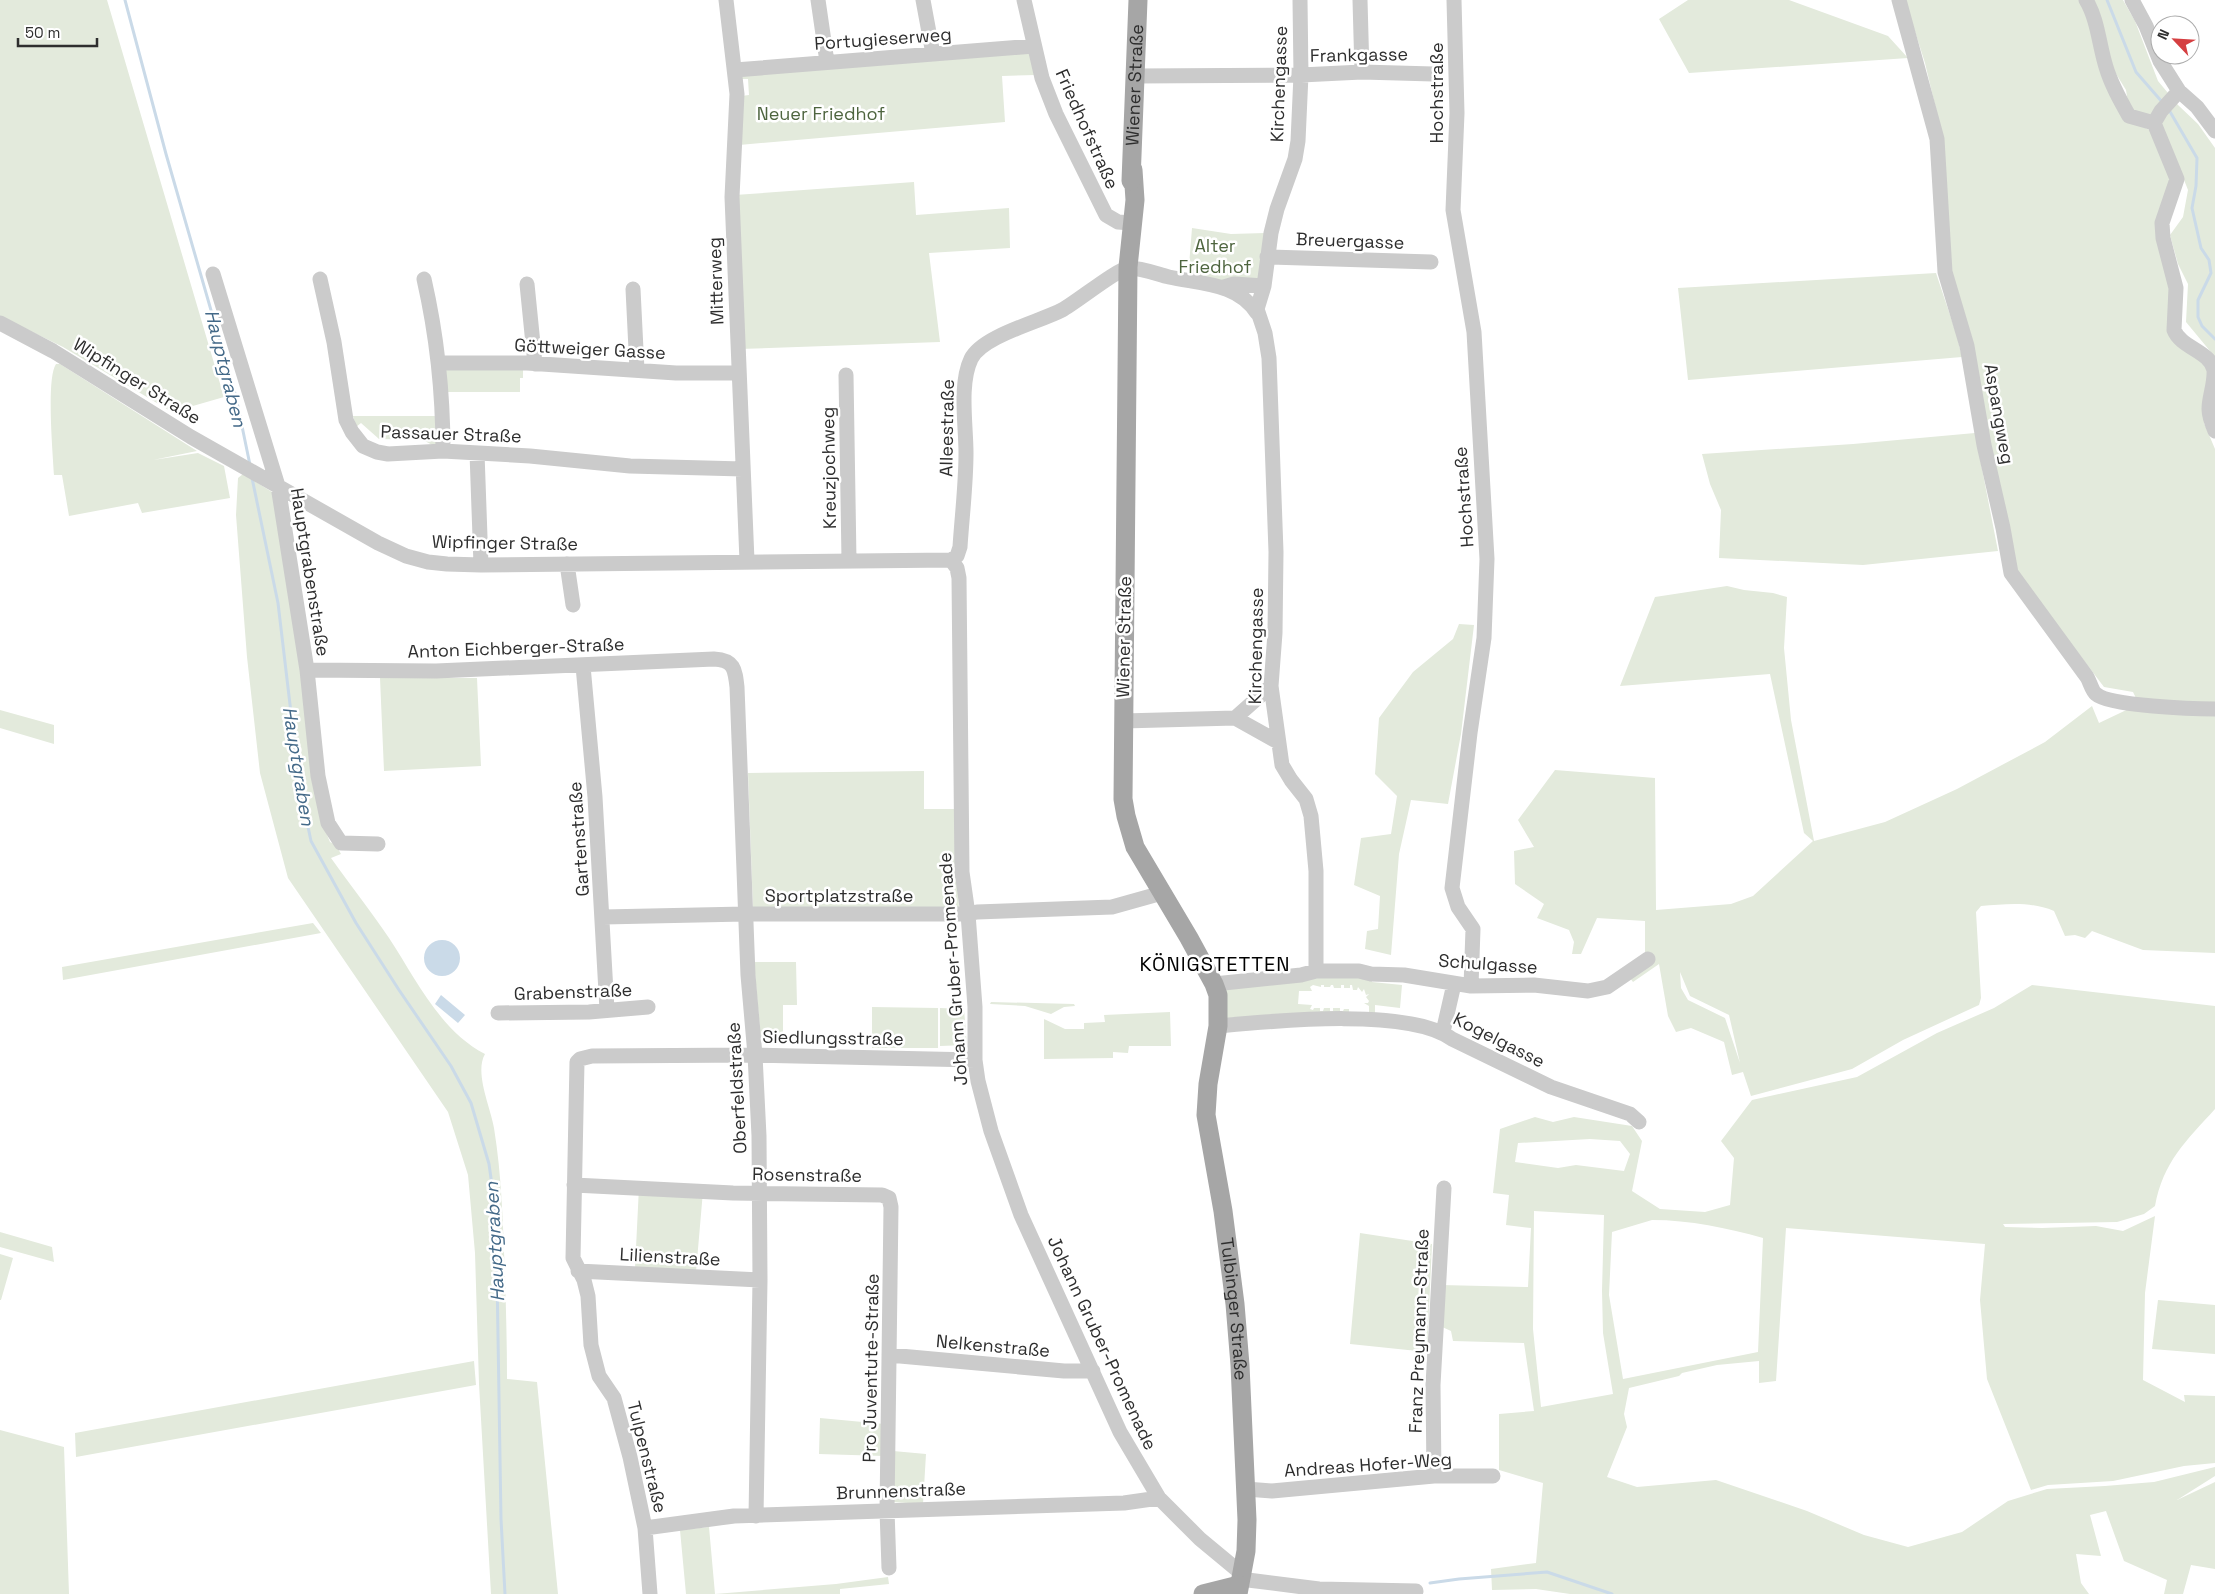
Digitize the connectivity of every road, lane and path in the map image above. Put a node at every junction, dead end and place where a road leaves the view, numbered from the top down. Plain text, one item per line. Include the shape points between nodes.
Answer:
1 (726, 0) edge
2 (818, 0) edge
3 (923, 0) edge
4 (1024, 0) edge
5 (1138, 0) edge
6 (1300, 0) edge
7 (1360, 0) edge
8 (1454, 0) edge
9 (1899, 0) edge
10 (2086, 0) edge
11 (2132, 0) edge
12 (1034, 46) junction
13 (933, 54) junction
14 (828, 62) junction
15 (735, 70) junction
16 (1362, 72) junction
17 (1433, 74) dead end
18 (1301, 75) junction
19 (1136, 76) junction
20 (2179, 91) junction
21 (2158, 117) junction
22 (2215, 131) edge
23 (1128, 223) junction
24 (1267, 257) junction
25 (1431, 262) dead end
26 (1128, 267) junction
27 (213, 274) dead end
28 (320, 279) dead end
29 (424, 279) dead end
30 (527, 284) dead end
31 (1264, 286) junction
32 (1224, 287) junction
33 (633, 289) dead end
34 (1257, 313) junction
35 (0, 322) edge
36 (440, 363) junction
37 (535, 364) junction
38 (637, 370) junction
39 (739, 373) junction
40 (846, 375) dead end
41 (2215, 431) edge
42 (443, 451) junction
43 (477, 453) junction
44 (743, 470) junction
45 (275, 484) junction
46 (849, 560) junction
47 (951, 560) junction
48 (747, 561) junction
49 (567, 564) junction
50 (481, 565) junction
51 (573, 605) dead end
52 (727, 661) joint
53 (583, 666) junction
54 (306, 670) junction
55 (1271, 686) junction
56 (2215, 709) edge
57 (1235, 718) junction
58 (1123, 720) junction
59 (1278, 742) junction
60 (378, 844) dead end
61 (1162, 894) junction
62 (745, 914) junction
63 (968, 914) junction
64 (603, 917) junction
65 (1648, 959) dead end
66 (1316, 971) junction
67 (1223, 983) junction
68 (1454, 984) junction
69 (1471, 986) junction
70 (648, 1008) dead end
71 (606, 1010) junction
72 (498, 1013) dead end
73 (1218, 1026) junction
74 (1443, 1032) junction
75 (755, 1055) junction
76 (975, 1060) junction
77 (576, 1068) joint
78 (1639, 1122) dead end
79 (574, 1185) junction
80 (1444, 1188) dead end
81 (760, 1193) junction
82 (889, 1198) joint
83 (578, 1272) junction
84 (760, 1280) junction
85 (889, 1355) junction
86 (1093, 1371) junction
87 (1434, 1476) junction
88 (1493, 1476) dead end
89 (1246, 1489) junction
90 (1159, 1498) junction
91 (887, 1510) junction
92 (756, 1516) junction
93 (645, 1528) junction
94 (889, 1568) dead end
95 (1240, 1583) edge
96 (1374, 1591) edge
97 (1416, 1591) dead end
98 (650, 1594) edge
99 (1203, 1594) edge

1 - 15 street, Mitterweg
2 - 14 street
3 - 13 street
4 - 12 street, Friedhofstraße
5 - 19 main road, Wiener Straße
6 - 18 street, Kirchengasse
7 - 16 street
8 - 69 street, Hochstraße via 1457,112 1452,210 1473,324 1487,559 1484,638 1452,888 1458,907 1473,929
9 - 56 street, Aspangweg via 1937,139 1945,272 1968,346 1984,444 2011,573 2087,677 2095,694 2122,702
10 - 21 street via 2114,90 2128,116
11 - 20 street via 2160,61
12 - 13 street, Portugieserweg
12 - 23 street, Friedhofstraße via 1056,114 1106,215 1113,221
13 - 14 street, Portugieserweg
14 - 15 street, Portugieserweg
15 - 39 street, Mitterweg via 732,197
16 - 17 street, Frankgasse
16 - 18 street, Frankgasse
18 - 19 street, Frankgasse
18 - 24 street, Kirchengasse via 1295,160 1277,209
19 - 23 main road, Wiener Straße via 1135,192
20 - 21 street
20 - 22 street via 2197,107
21 - 41 street via 2177,179 2162,224 2176,288 2174,330 2186,345 2208,360 2214,370 2215,383 2209,408
23 - 26 main road, Wiener Straße
24 - 25 street, Breuergasse
24 - 31 street, Kirchengasse
26 - 32 street, Kirchengasse
26 - 47 street, Alleestraße via 1071,305 987,342 973,355 966,383 966,459 960,547 957,556
26 - 58 main road, Wiener Straße
27 - 45 street, Hauptgrabenstraße
28 - 42 street, Passauer Straße via 346,420 352,432 363,446 377,452
29 - 36 street
30 - 37 street
31 - 32 street via 1234,284
31 - 34 street, Kirchengasse
32 - 34 street, Kirchengasse via 1249,302
33 - 38 street
34 - 55 street, Kirchengasse via 1265,333 1269,358 1276,552
35 - 45 street, Wipfinger Straße via 53,351 190,437
36 - 37 street, Göttweiger Gasse
36 - 42 street
37 - 38 street, Göttweiger Gasse
38 - 39 street, Göttweiger Gasse
39 - 44 street, Mitterweg
40 - 46 street, Kreuzjochweg
42 - 43 street, Passauer Straße
43 - 44 street, Passauer Straße via 630,466
43 - 50 street
44 - 48 street, Mitterweg
45 - 50 street, Wipfinger Straße via 398,552 437,563
45 - 54 street, Hauptgrabenstraße
46 - 47 street, Wipfinger Straße
46 - 48 street, Wipfinger Straße
47 - 63 street, Johann Gruber-Promenade via 959,578 962,872
48 - 49 street, Wipfinger Straße
49 - 50 street, Wipfinger Straße
49 - 51 street
52 - 53 street, Anton Eichberger-Straße
52 - 62 street, Oberfeldstraße via 733,667 737,687
53 - 54 street, Anton Eichberger-Straße via 436,671
53 - 64 street, Gartenstraße
54 - 60 street, Hauptgrabenstraße via 318,776 328,823 341,843
55 - 57 street
55 - 59 street, Kirchengasse
57 - 58 street
57 - 59 street
58 - 61 main road, Wiener Straße via 1122,783 1126,816 1135,847
59 - 66 street, Kirchengasse via 1282,765 1306,799 1311,816 1316,871
61 - 63 street, Sportplatzstraße via 1112,907
61 - 67 main road, Wiener Straße
62 - 63 street, Sportplatzstraße
62 - 64 street, Sportplatzstraße
62 - 75 street, Oberfeldstraße
63 - 76 street, Johann Gruber-Promenade via 975,1007
64 - 71 street, Gartenstraße
65 - 69 street, Schulgasse via 1607,987 1588,991 1534,985
66 - 67 street, Schulgasse via 1301,976
66 - 68 street, Schulgasse via 1359,970
67 - 73 main road, Tulbinger Straße via 1218,995
68 - 69 street, Schulgasse
68 - 74 street
70 - 71 street, Grabenstraße
71 - 72 street, Grabenstraße
73 - 74 street, Kogelgasse via 1306,1019 1387,1021
73 - 89 main road, Tulbinger Straße via 1206,1115 1235,1304
74 - 78 street, Kogelgasse via 1551,1087 1630,1114
75 - 76 street, Siedlungsstraße
75 - 77 street, Siedlungsstraße via 592,1056 580,1059
75 - 81 street, Oberfeldstraße
76 - 86 street, Johann Gruber-Promenade via 991,1131 1021,1215
77 - 79 street, Tulpenstraße
79 - 81 street, Rosenstraße
79 - 83 street, Tulpenstraße via 572,1258
80 - 87 street, Franz Preymann-Straße via 1433,1385
81 - 82 street, Rosenstraße via 882,1195
81 - 84 street, Oberfeldstraße
82 - 85 street, Pro Juventute-Straße
83 - 84 street, Lilienstraße
83 - 93 street, Tulpenstraße via 588,1296 591,1345 599,1376 614,1398
84 - 92 street, Oberfeldstraße
85 - 86 street, Nelkenstraße
85 - 91 street, Pro Juventute-Straße
86 - 90 street, Johann Gruber-Promenade via 1120,1432
87 - 88 street, Andreas Hofer-Weg
87 - 89 street, Andreas Hofer-Weg via 1308,1489
89 - 95 main road, Tulbinger Straße via 1246,1551
90 - 91 street, Brunnenstraße via 1124,1504
90 - 95 street, Johann Gruber-Promenade
91 - 92 street, Brunnenstraße
91 - 94 street, Pro Juventute-Straße
92 - 93 street, Brunnenstraße
93 - 98 street, Tulpenstraße
95 - 96 street
95 - 99 main road
96 - 97 street

